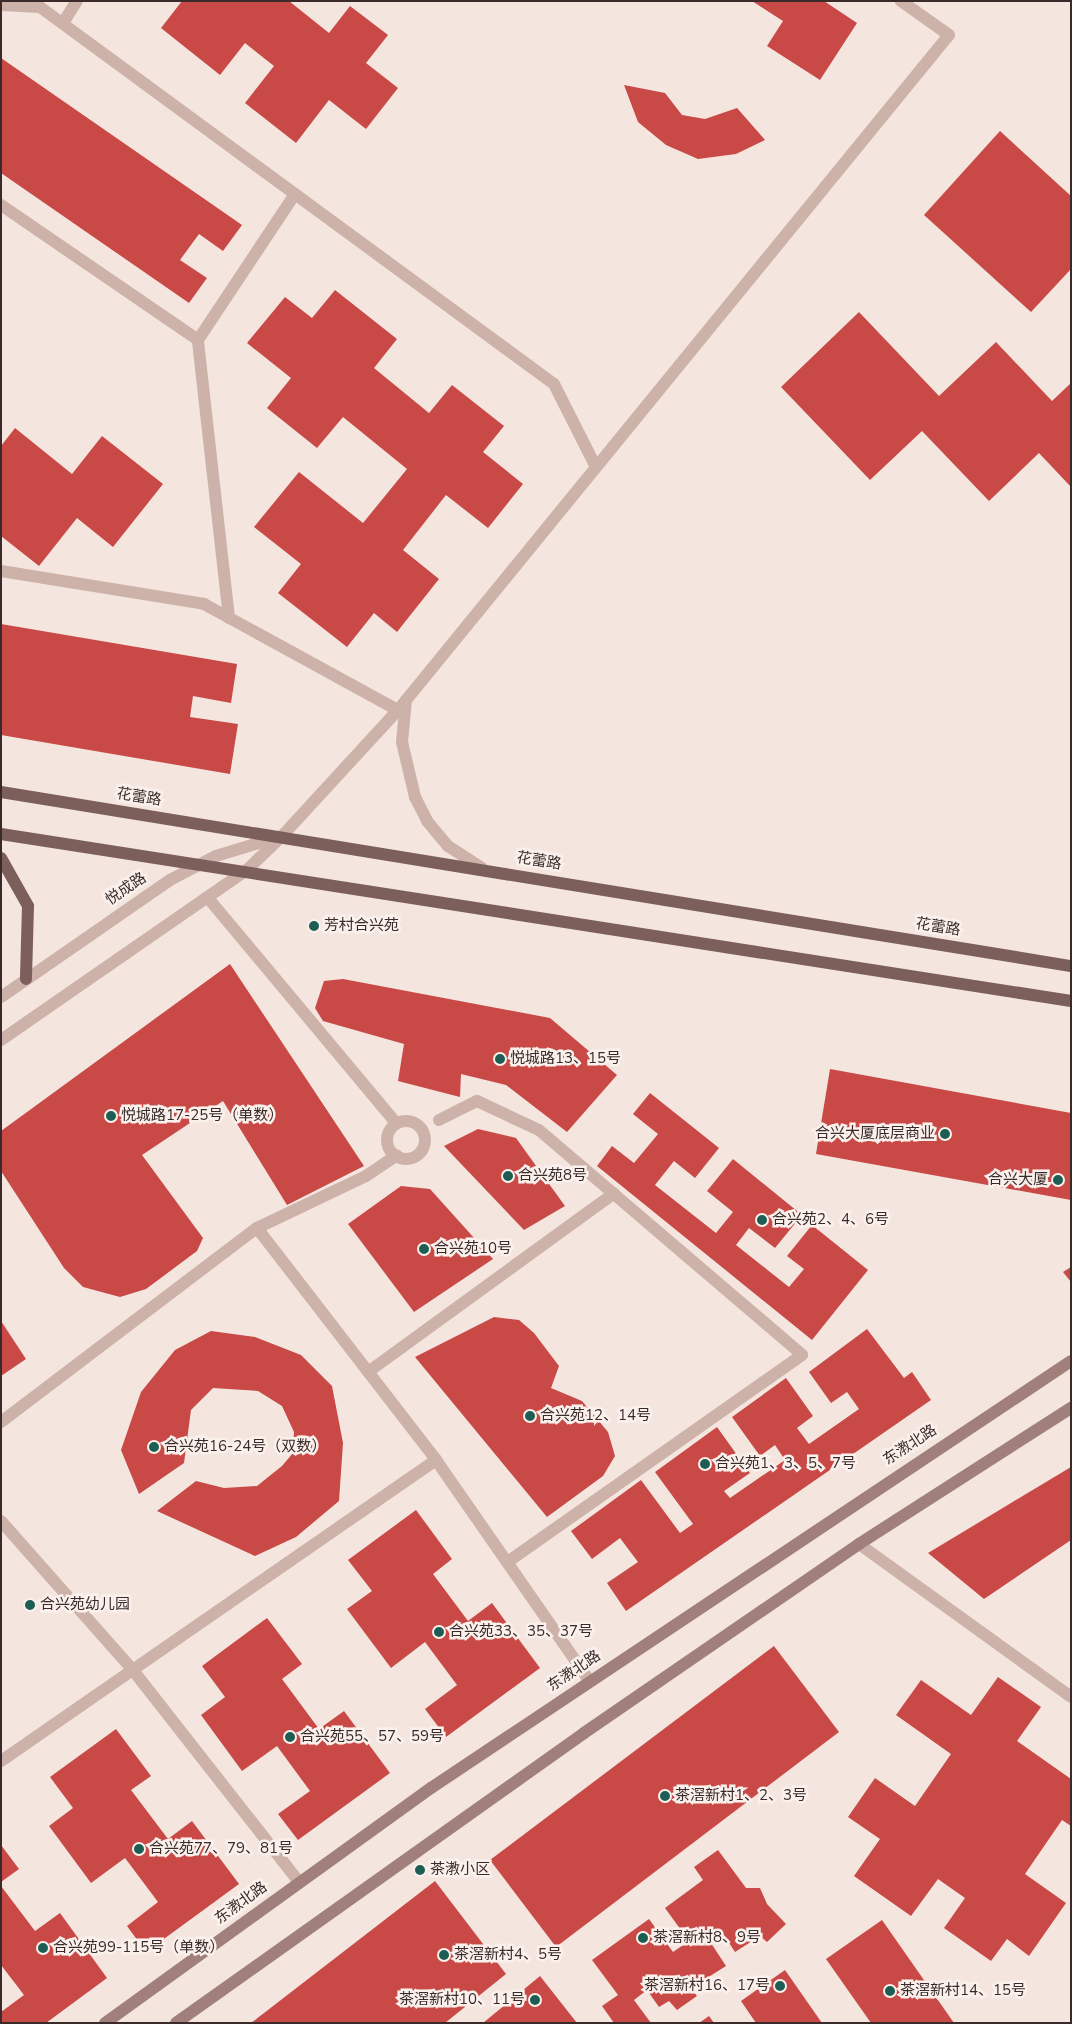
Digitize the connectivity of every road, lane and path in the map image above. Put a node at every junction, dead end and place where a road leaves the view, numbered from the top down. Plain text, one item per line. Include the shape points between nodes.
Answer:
1 (77, 1) edge
2 (901, 1) edge
3 (1, 5) edge
4 (63, 23) junction
5 (295, 194) junction
6 (1, 205) edge
7 (198, 340) junction
8 (596, 467) junction
9 (1, 571) edge
10 (229, 618) junction
11 (402, 705) junction
12 (1, 792) edge
13 (1, 834) edge
14 (283, 835) junction
15 (1, 858) edge
16 (202, 863) junction
17 (482, 868) junction
18 (248, 869) junction
19 (208, 898) junction
20 (1071, 966) edge
21 (26, 979) junction
22 (1, 997) edge
23 (1071, 1001) edge
24 (1, 1040) edge
25 (396, 1124) junction
26 (421, 1130) junction
27 (397, 1155) junction
28 (614, 1194) junction
29 (257, 1228) junction
30 (1071, 1361) edge
31 (368, 1372) junction
32 (1071, 1408) edge
33 (1, 1422) edge
34 (436, 1460) junction
35 (1, 1520) edge
36 (859, 1544) junction
37 (507, 1562) junction
38 (132, 1669) junction
39 (589, 1680) junction
40 (1071, 1696) edge
41 (1, 1761) edge
42 (299, 1882) junction
43 (105, 2023) edge
44 (176, 2023) edge

1 - 4 street
2 - 8 street via 949,35
3 - 4 street via 40,7
4 - 5 street
5 - 7 street
5 - 8 street via 554,384
6 - 7 street
7 - 10 street
8 - 11 street
9 - 10 street via 204,604
10 - 11 street
11 - 14 street
11 - 17 street via 402,742 415,797 427,821 448,846
12 - 14 main road, 花蕾路
13 - 16 main road
14 - 16 street, 悦成路
14 - 17 main road, 花蕾路
14 - 18 street
15 - 21 main road via 28,906
16 - 18 main road
16 - 21 street, 悦成路 via 120,912
17 - 20 main road, 花蕾路
18 - 19 street
18 - 23 main road
19 - 24 street
19 - 25 street
21 - 22 street, 悦成路
25 - 26 street via 409,1121
25 - 27 street via 387,1145
26 - 27 street via 426,1137 424,1148 416,1158
26 - 28 street via 477,1101 538,1130
27 - 29 street via 366,1176
28 - 31 street
28 - 37 street via 802,1355
29 - 31 street
29 - 33 street
30 - 39 main road, 东漖北路
31 - 34 street
32 - 36 main road
34 - 37 street
34 - 38 street
35 - 38 street
36 - 40 street
36 - 44 main road via 584,1733
37 - 39 street
38 - 41 street
38 - 42 street
39 - 42 main road, 东漖北路
42 - 43 main road, 东漖北路

